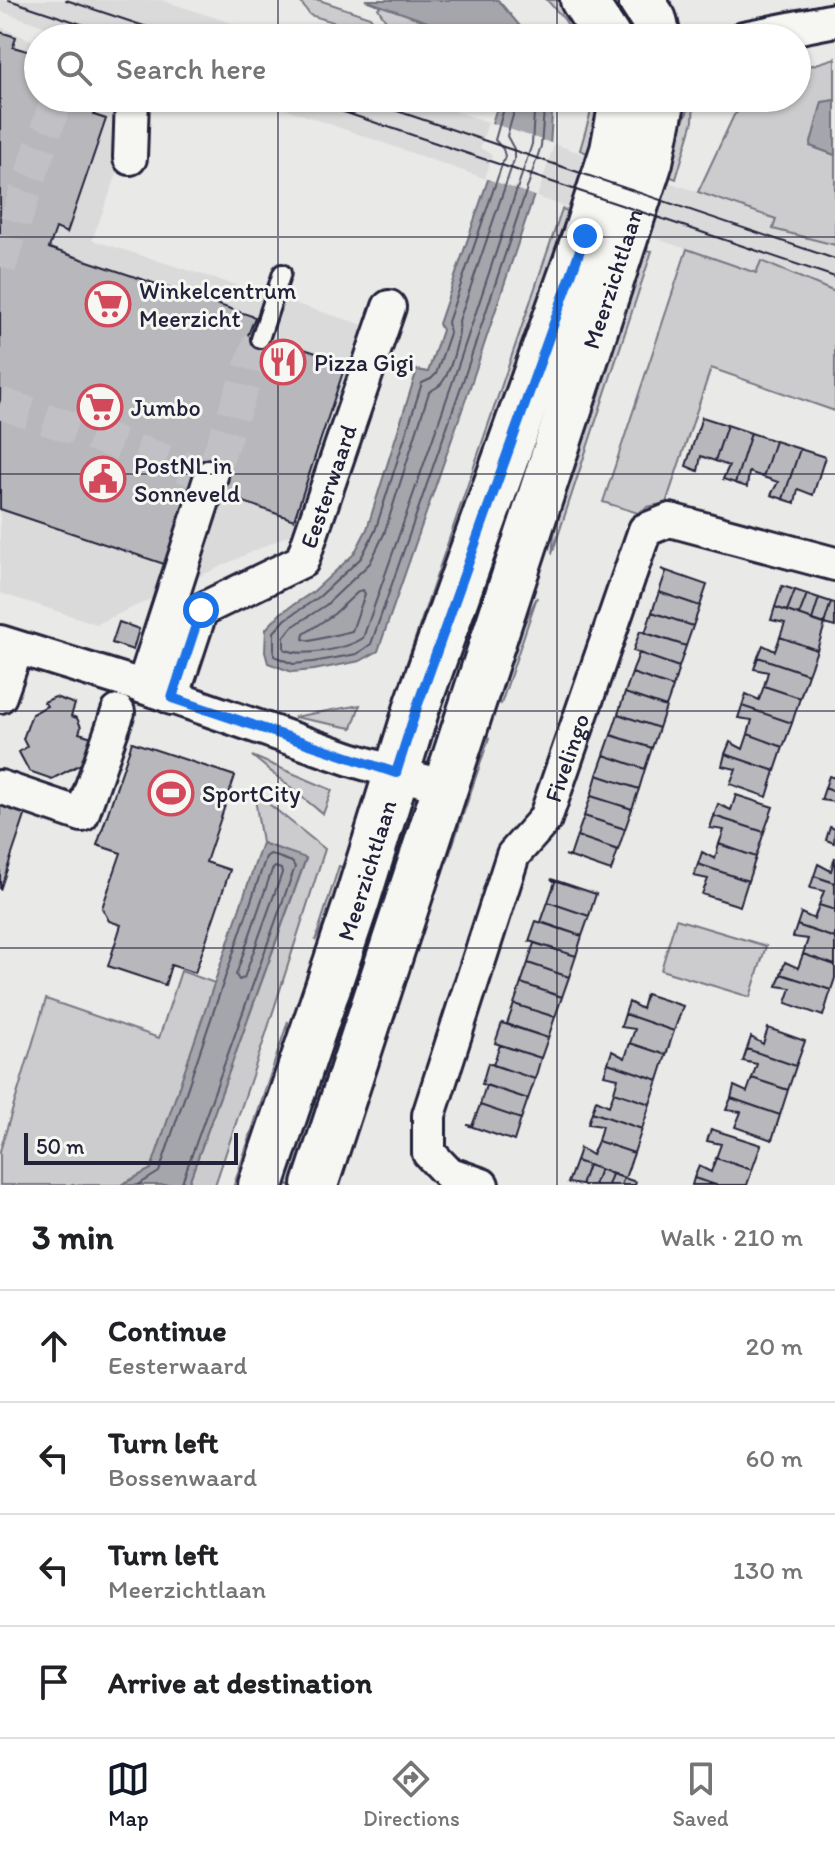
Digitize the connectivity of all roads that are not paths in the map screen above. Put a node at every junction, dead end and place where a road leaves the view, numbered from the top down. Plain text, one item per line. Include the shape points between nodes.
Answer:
1 (583, 0) edge
2 (641, 0) edge
3 (835, 20) edge
4 (599, 24) edge
5 (655, 24) edge
6 (811, 25) edge
7 (132, 112) edge
8 (620, 112) edge
9 (660, 112) edge
10 (130, 158) dead end
11 (282, 273) dead end
12 (389, 307) dead end
13 (260, 339) tunnel mouth
14 (211, 476) dead end
15 (835, 564) edge
16 (8, 645) edge
17 (158, 692) junction
18 (0, 696) edge
19 (118, 712) dead end
20 (396, 773) junction
21 (0, 787) edge
22 (444, 787) junction
23 (261, 1185) edge
24 (315, 1185) edge
25 (482, 1185) edge

1 - 4 street
2 - 5 street
3 - 6 street
7 - 10 street
8 - 20 street, Meerzichtlaan via 594,207
9 - 22 street, Meerzichtlaan via 650,162
11 - 13 lane
12 - 17 street, Eesterwaard via 302,561 201,610
14 - 17 street
15 - 25 street, Fivelingo via 670,520 645,530 545,819 513,855 429,1115 429,1153 448,1173
16 - 17 street
16 - 18 street
17 - 20 street
19 - 21 street via 82,815
20 - 22 street
20 - 23 street, Meerzichtlaan
22 - 24 street, Meerzichtlaan

